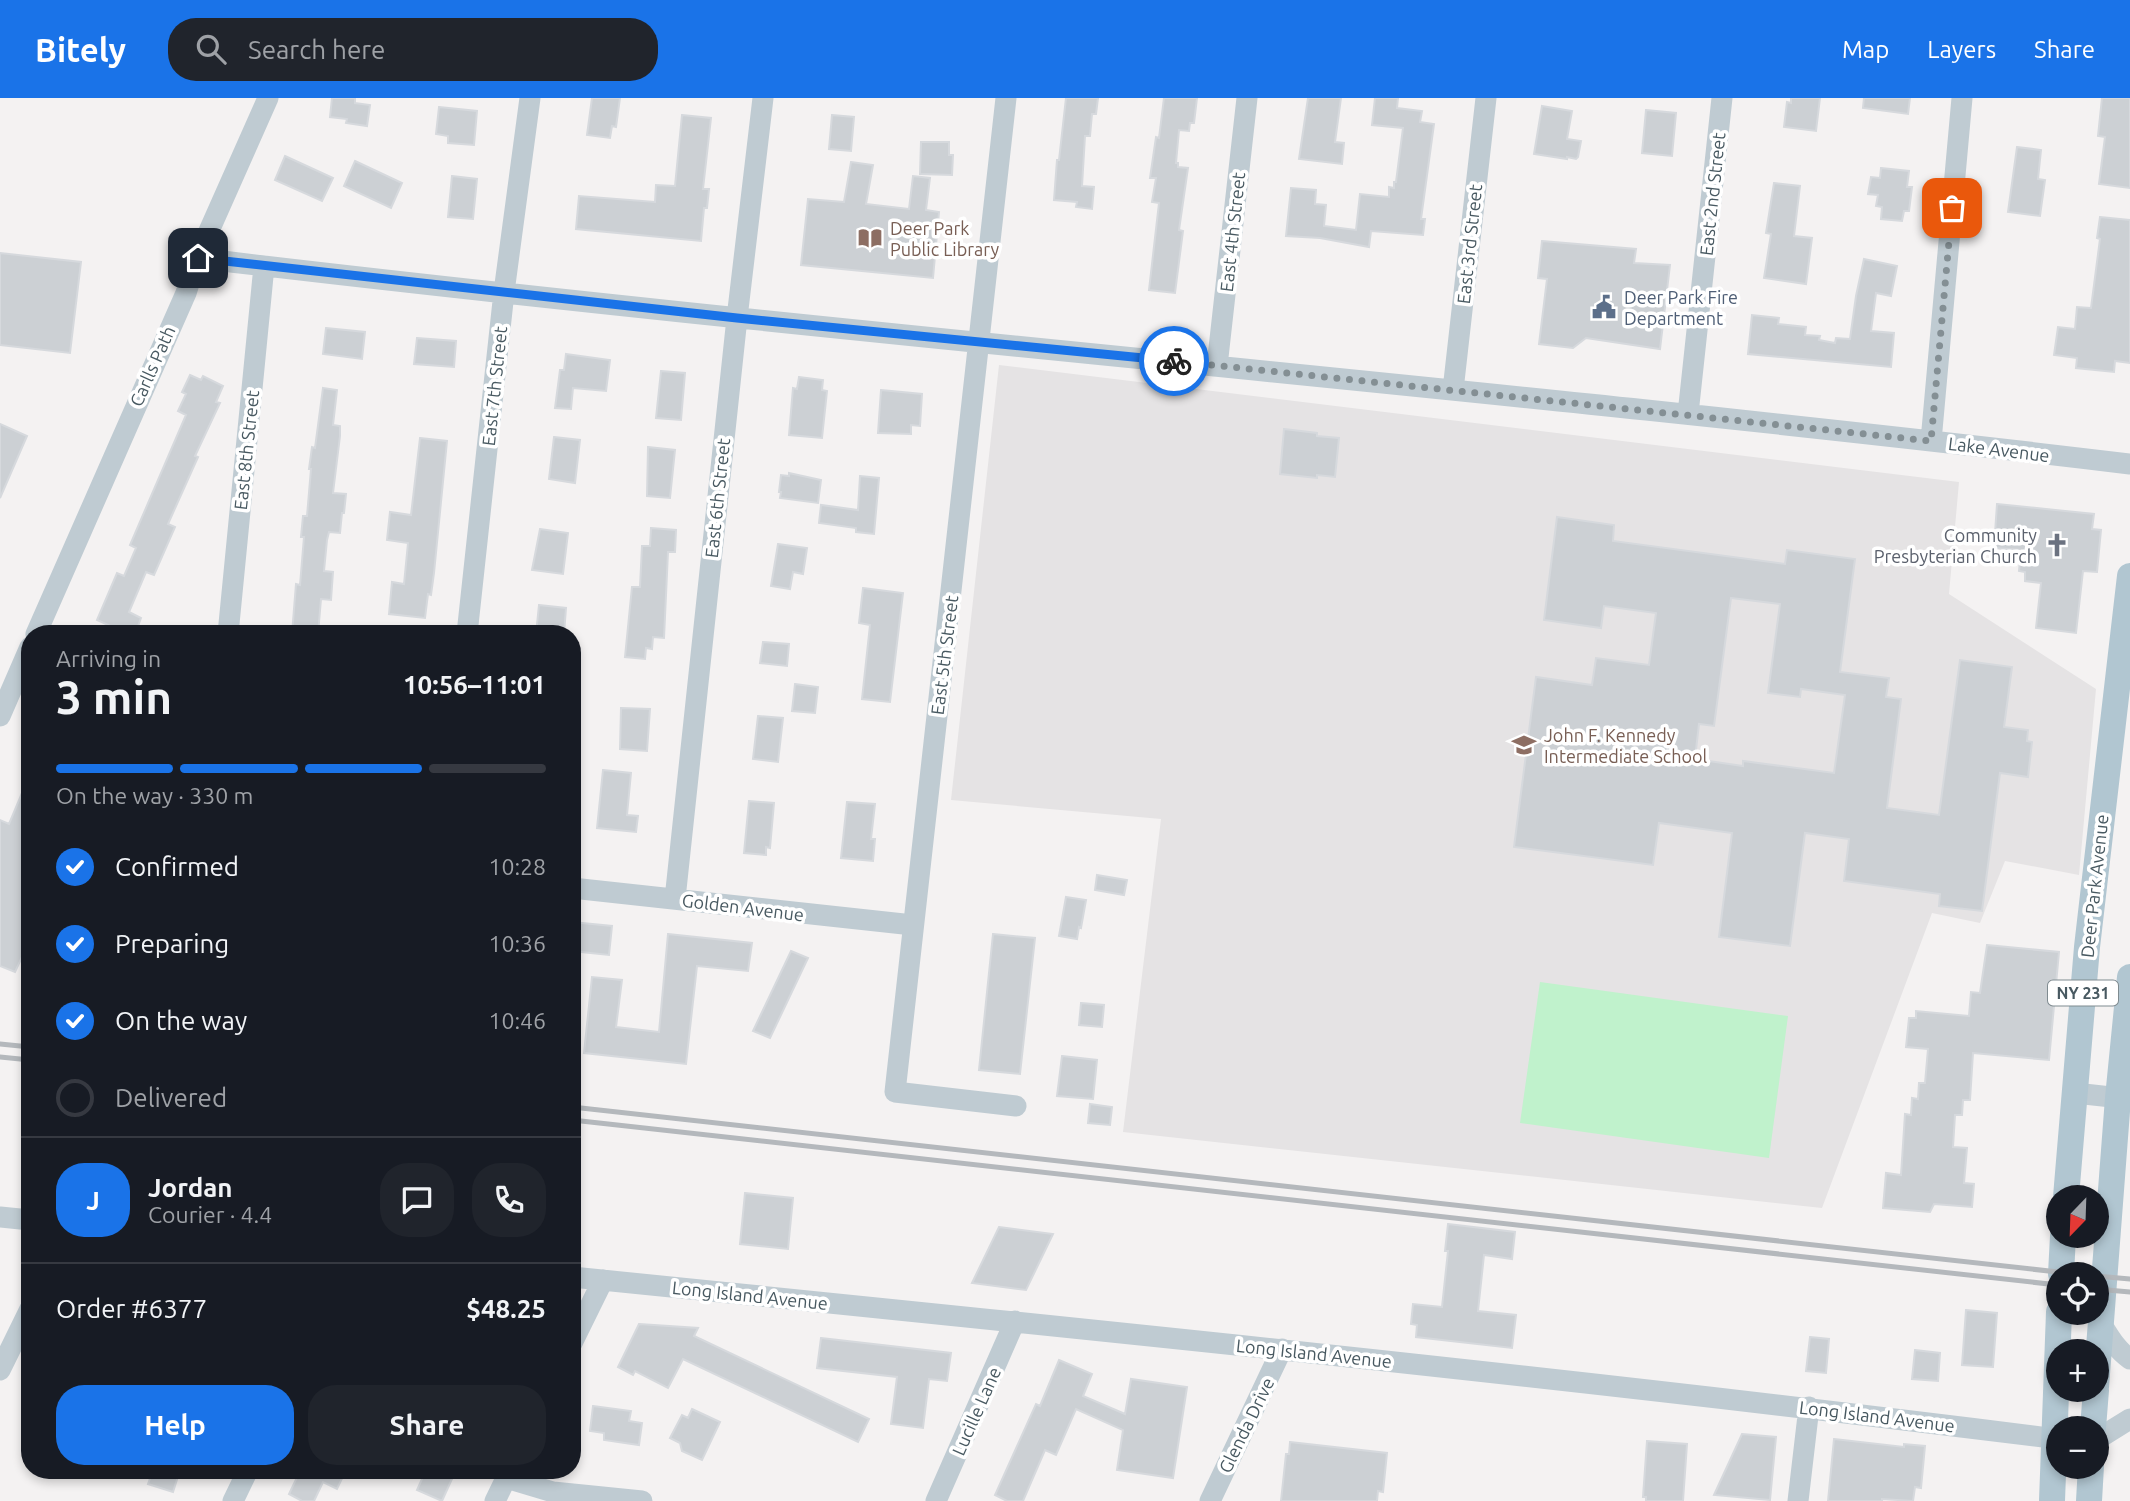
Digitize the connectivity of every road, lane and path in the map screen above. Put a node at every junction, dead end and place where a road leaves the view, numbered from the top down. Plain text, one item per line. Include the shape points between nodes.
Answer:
1 (268, 98) edge
2 (530, 98) edge
3 (763, 98) edge
4 (1006, 98) edge
5 (1247, 98) edge
6 (1486, 98) edge
7 (1722, 98) edge
8 (1962, 98) edge
9 (198, 258) junction
10 (264, 266) junction
11 (504, 292) junction
12 (737, 318) junction
13 (978, 342) junction
14 (1217, 366) junction
15 (1453, 390) junction
16 (1688, 414) junction
17 (1931, 441) junction
18 (2130, 464) edge
19 (2130, 576) edge
20 (40, 625) edge
21 (229, 625) edge
22 (468, 625) edge
23 (21, 668) edge
24 (0, 716) edge
25 (581, 889) edge
26 (675, 899) junction
27 (913, 925) junction
28 (2130, 977) edge
29 (2075, 1093) junction
30 (2124, 1099) edge
31 (1016, 1106) dead end
32 (2067, 1185) edge
33 (0, 1217) edge
34 (21, 1219) edge
35 (2108, 1262) edge
36 (581, 1278) edge
37 (603, 1280) junction
38 (1015, 1321) junction
39 (581, 1325) edge
40 (2059, 1325) edge
41 (2102, 1325) joint
42 (21, 1327) edge
43 (2101, 1339) edge
44 (1282, 1349) junction
45 (2130, 1359) edge
46 (0, 1370) edge
47 (1808, 1407) junction
48 (2057, 1416) edge
49 (2130, 1419) edge
50 (2109, 1432) edge
51 (2046, 1438) edge
52 (244, 1479) edge
53 (506, 1479) edge
54 (520, 1479) edge
55 (2053, 1479) edge
56 (2090, 1479) edge
57 (233, 1501) edge
58 (495, 1501) edge
59 (642, 1501) edge
60 (936, 1501) edge
61 (1210, 1501) edge
62 (1798, 1501) edge
63 (2052, 1501) edge
64 (2089, 1501) edge

1 - 9 street, Carlls Path
2 - 11 street, East 7th Street
3 - 12 street, East 6th Street
4 - 13 street, East 5th Street
5 - 14 street, East 4th Street
6 - 15 street, East 3rd Street
7 - 16 street, East 2nd Street
8 - 17 street
9 - 10 street, Lake Avenue
9 - 20 street, Carlls Path
10 - 11 street, Lake Avenue
10 - 21 street, East 8th Street
11 - 12 street, Lake Avenue
11 - 22 street, East 7th Street
12 - 13 street, Lake Avenue
12 - 26 street, East 6th Street
13 - 14 street, Lake Avenue
13 - 27 street, East 5th Street
14 - 15 street, Lake Avenue
15 - 16 street, Lake Avenue
16 - 17 street, Lake Avenue
17 - 18 street, Lake Avenue
19 - 29 main road, Deer Park Avenue / NY 231
23 - 24 street
25 - 26 street, Golden Avenue
26 - 27 street, Golden Avenue
27 - 31 street, East 5th Street via 895,1092
28 - 30 main road, NY 231
29 - 30 street
29 - 32 main road, Deer Park Avenue / NY 231
30 - 35 main road, NY 231
33 - 34 street
36 - 37 street, Long Island Avenue
37 - 38 street, Long Island Avenue
37 - 39 street
38 - 44 street, Long Island Avenue
38 - 60 street, Lucille Lane
40 - 48 main road
41 - 43 main road, NY 231
41 - 45 street
42 - 46 street
44 - 47 street, Long Island Avenue
44 - 61 street, Glenda Drive
47 - 51 street, Long Island Avenue
47 - 62 street
49 - 50 street
52 - 57 street
53 - 58 street
54 - 59 street via 552,1492
55 - 63 main road
56 - 64 main road

